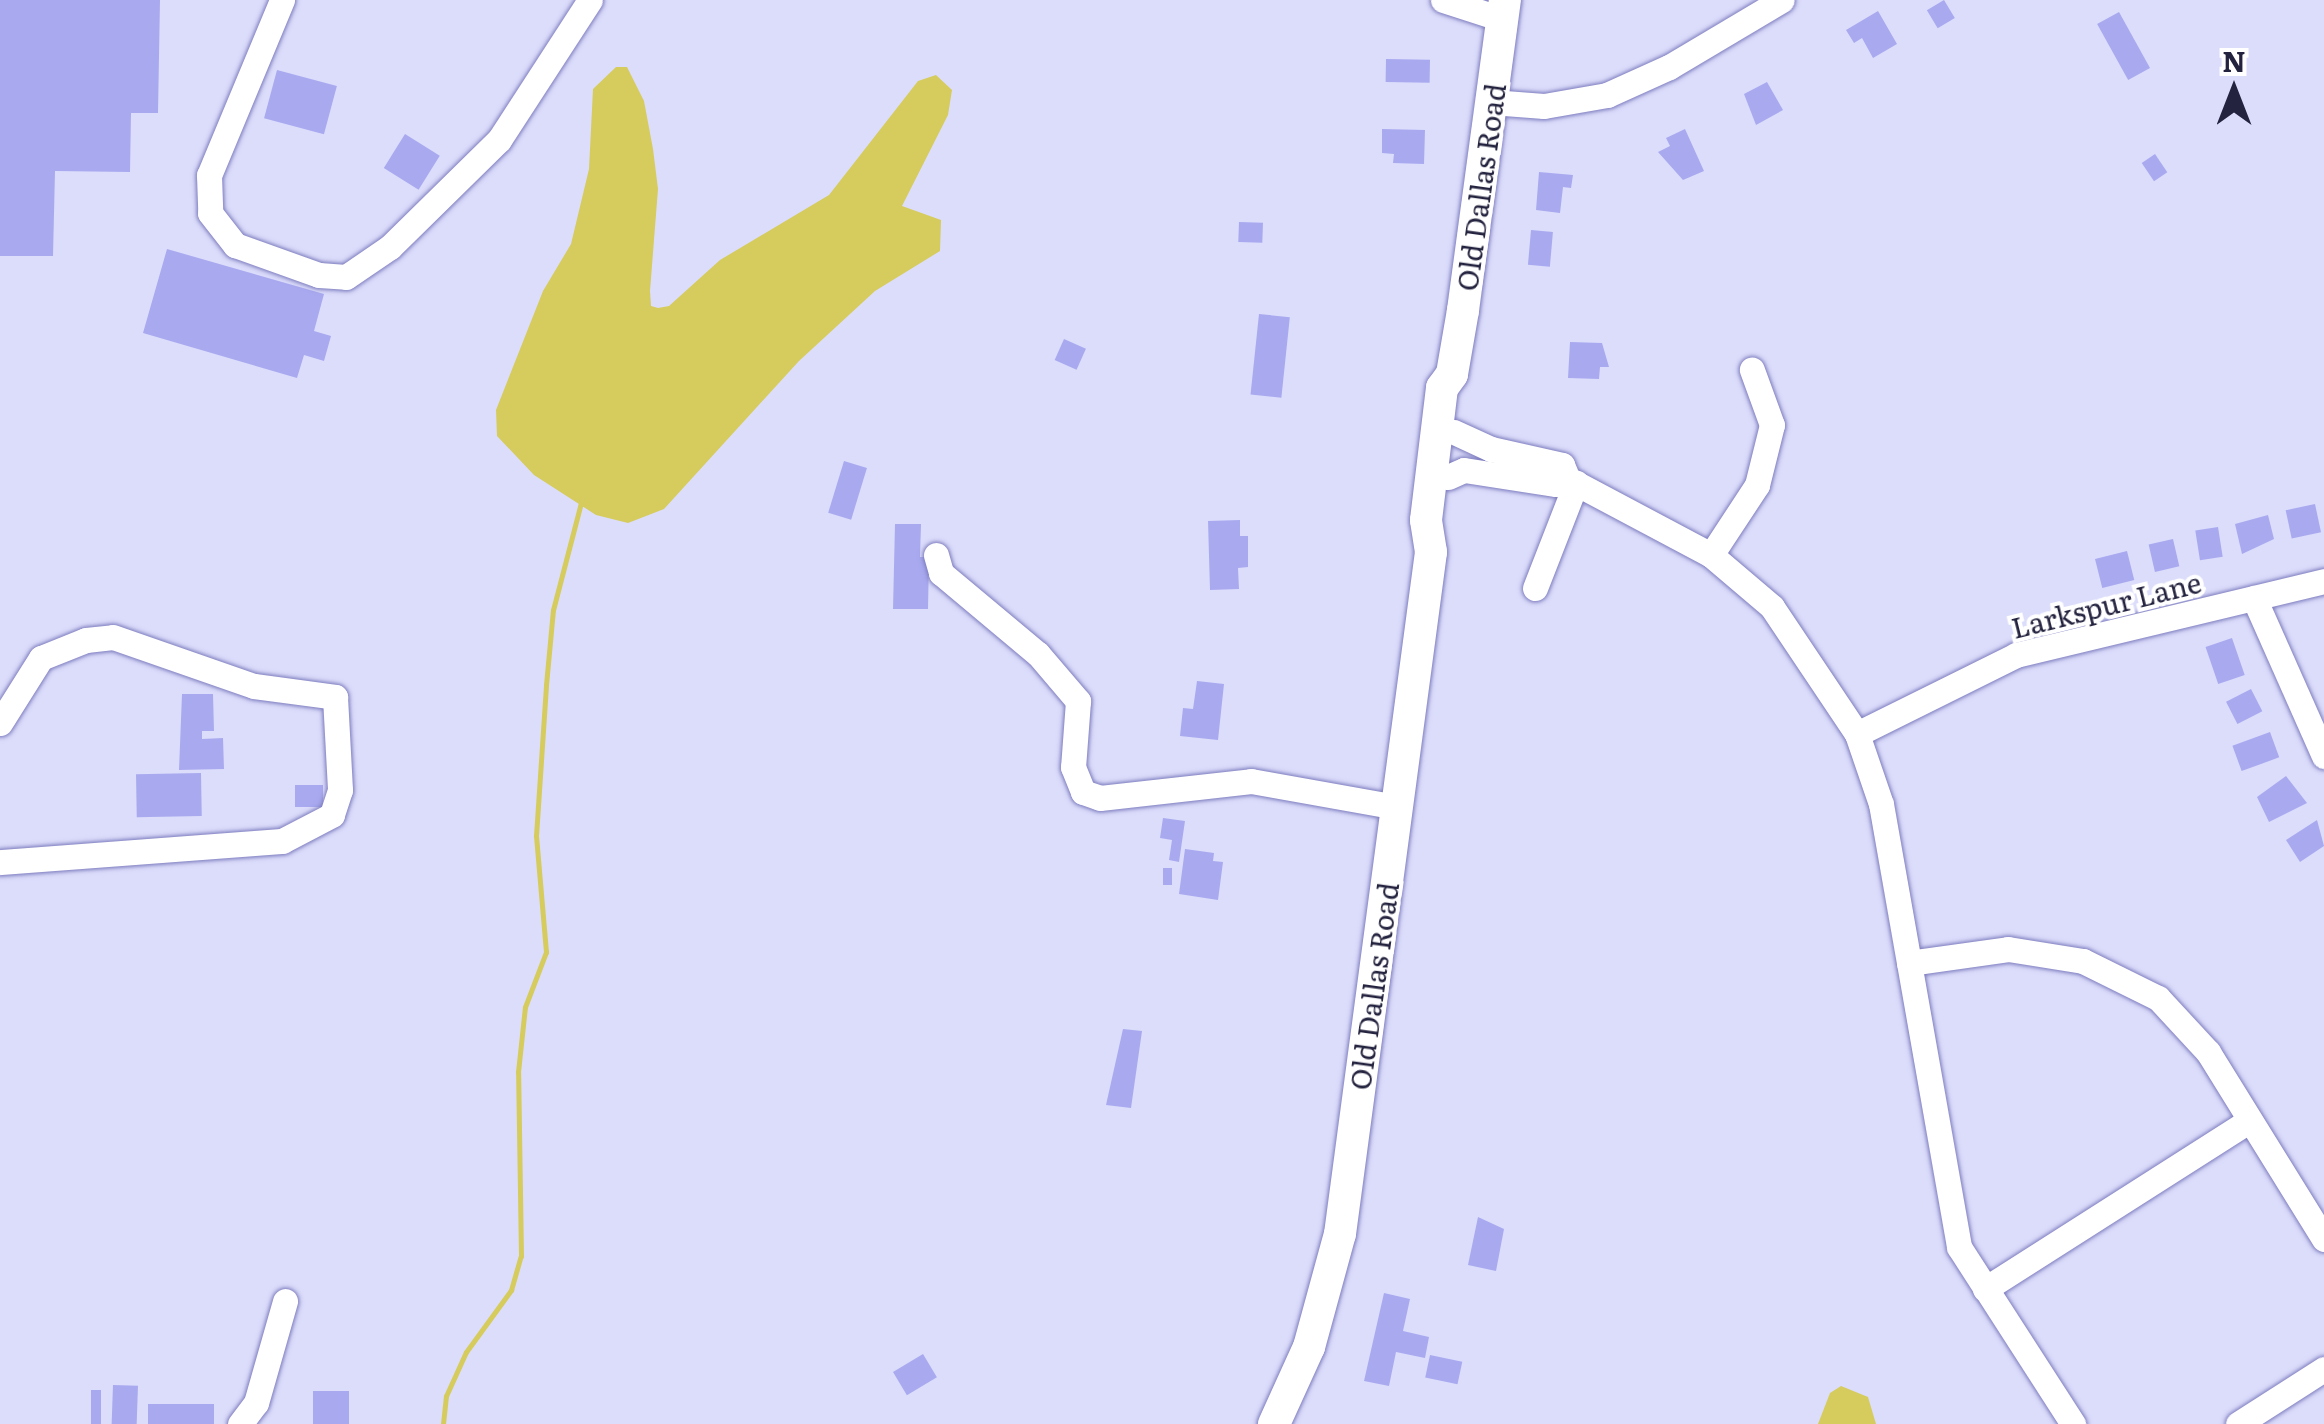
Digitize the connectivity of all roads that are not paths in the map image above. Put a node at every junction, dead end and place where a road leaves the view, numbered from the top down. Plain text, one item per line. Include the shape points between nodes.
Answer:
1 (282, 0) edge
2 (590, 0) edge
3 (1442, 0) edge
4 (1782, 0) edge
5 (1503, 10) edge
6 (1491, 102) junction
7 (1752, 370) dead end
8 (1452, 374) junction
9 (1454, 432) junction
10 (1448, 477) junction
11 (1572, 481) junction
12 (1432, 537) junction
13 (936, 555) dead end
14 (1711, 555) junction
15 (2324, 580) edge
16 (1535, 588) dead end
17 (2254, 598) junction
18 (0, 723) edge
19 (1857, 734) junction
20 (2324, 756) edge
21 (1397, 807) junction
22 (0, 862) edge
23 (1910, 963) junction
24 (2249, 1121) junction
25 (2324, 1239) edge
26 (1985, 1289) junction
27 (285, 1301) dead end
28 (2324, 1369) edge
29 (240, 1424) edge
30 (1274, 1424) edge
31 (2073, 1424) edge
32 (2238, 1424) edge

1 - 2 street via 209,174 210,213 235,245 319,275 346,277 390,247 499,140
3 - 5 street
4 - 6 street via 1620,90 1563,105
5 - 6 main road, Old Dallas Road
6 - 8 main road, Old Dallas Road
7 - 14 street via 1772,425 1757,485
8 - 9 main road, Old Dallas Road via 1458,391
8 - 12 main road, Old Dallas Road via 1442,388 1426,520
9 - 10 main road, Old Dallas Road
9 - 11 street via 1491,449 1562,465
10 - 11 street via 1464,470
10 - 12 main road, Old Dallas Road via 1441,525
11 - 14 street
11 - 16 street
12 - 21 main road, Old Dallas Road
13 - 21 street via 940,573 1038,654 1078,700 1073,768 1083,792 1100,798 1251,781
14 - 19 street via 1772,607
15 - 17 street, Larkspur Lane
17 - 19 street, Larkspur Lane via 2016,655
17 - 20 street
18 - 22 street via 42,658 86,640 113,638 254,686 335,697 340,790 332,815 282,841
19 - 23 street via 1880,804
21 - 30 main road, Old Dallas Road via 1340,1234 1309,1346
23 - 24 street via 2008,949 2083,960 2158,998 2208,1052
23 - 26 street via 1959,1247
24 - 25 street
24 - 26 street
26 - 31 street
27 - 29 street via 256,1402
28 - 32 street

